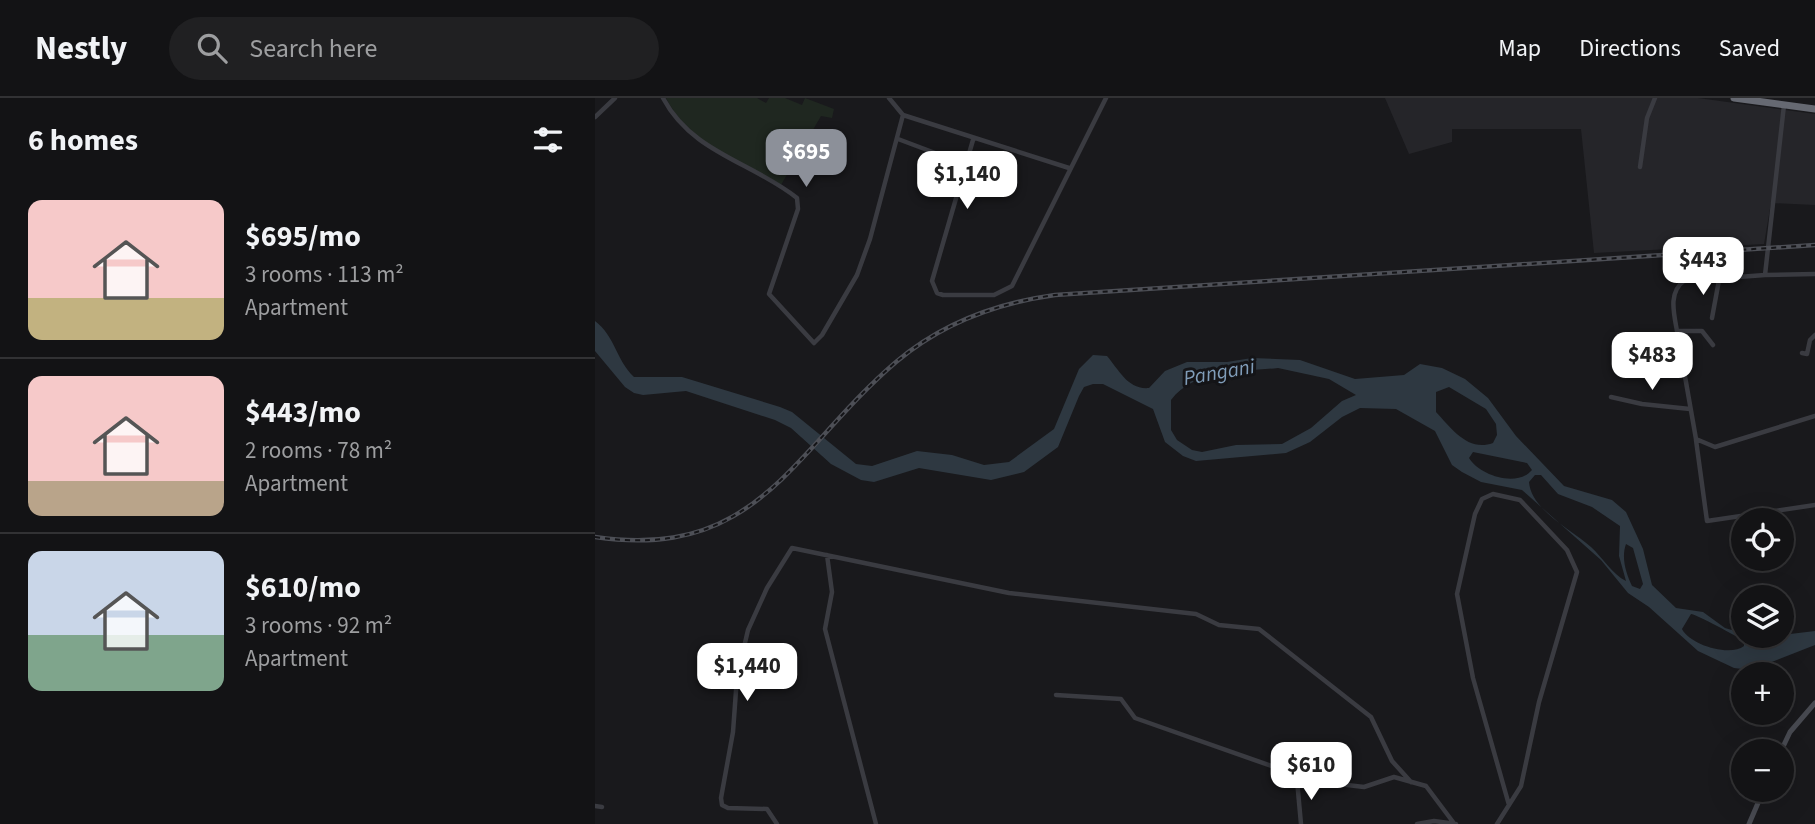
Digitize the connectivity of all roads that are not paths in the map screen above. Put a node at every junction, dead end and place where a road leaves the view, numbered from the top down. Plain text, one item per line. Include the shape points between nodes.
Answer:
1 (615, 98) edge
2 (663, 98) edge
3 (889, 98) edge
4 (1106, 98) edge
5 (1655, 98) edge
6 (1734, 98) edge
7 (1784, 105) junction
8 (1815, 109) edge
9 (903, 115) junction
10 (595, 117) edge
11 (898, 139) junction
12 (973, 140) junction
13 (967, 165) junction
14 (1640, 166) dead end
15 (1069, 168) junction
16 (1815, 274) edge
17 (1765, 275) junction
18 (1719, 280) junction
19 (1712, 318) dead end
20 (1677, 331) junction
21 (1815, 335) edge
22 (1713, 345) dead end
23 (1802, 353) dead end
24 (1611, 397) dead end
25 (1689, 409) junction
26 (1815, 416) edge
27 (1696, 439) junction
28 (1815, 505) edge
29 (827, 555) junction
30 (1056, 695) dead end
31 (1815, 703) edge
32 (1787, 739) edge
33 (1297, 779) junction
34 (1411, 782) junction
35 (1758, 802) edge
36 (595, 806) edge
37 (1509, 806) junction
38 (603, 807) dead end
39 (1455, 823) edge
40 (777, 824) edge
41 (876, 824) edge
42 (1301, 824) edge
43 (1417, 824) edge
44 (1497, 824) edge
45 (1749, 824) edge

1 - 10 street
2 - 11 street via 680,125 727,159 797,198 799,209 769,295 814,343 857,275
3 - 9 street
4 - 15 street
5 - 14 street via 1647,118
6 - 7 highway
7 - 8 highway
7 - 17 street
9 - 11 street
9 - 12 street
11 - 13 street
12 - 13 street
12 - 15 street
13 - 15 street via 932,281 943,295 993,295 1012,286
16 - 17 street
17 - 18 street
18 - 19 street
18 - 20 street via 1678,285 1673,298
20 - 22 street via 1702,331
20 - 25 street
21 - 23 street via 1807,354
24 - 25 street
25 - 27 street
26 - 27 street via 1714,447
27 - 28 street via 1707,521
29 - 34 street via 1009,593 1195,614 1219,625 1259,629 1371,717 1392,761
29 - 40 street via 792,548 748,630 737,677 722,805 767,809
29 - 41 street via 832,592 825,629
30 - 33 street via 1121,699 1135,718
31 - 32 main road
33 - 34 street via 1364,787 1394,778
33 - 42 street
34 - 39 street via 1426,786
35 - 45 main road
36 - 38 street
37 - 37 street via 1521,786 1539,702 1577,572 1567,550 1520,500 1493,494 1482,499 1475,514 1457,594 1473,678
37 - 44 street
39 - 43 street

